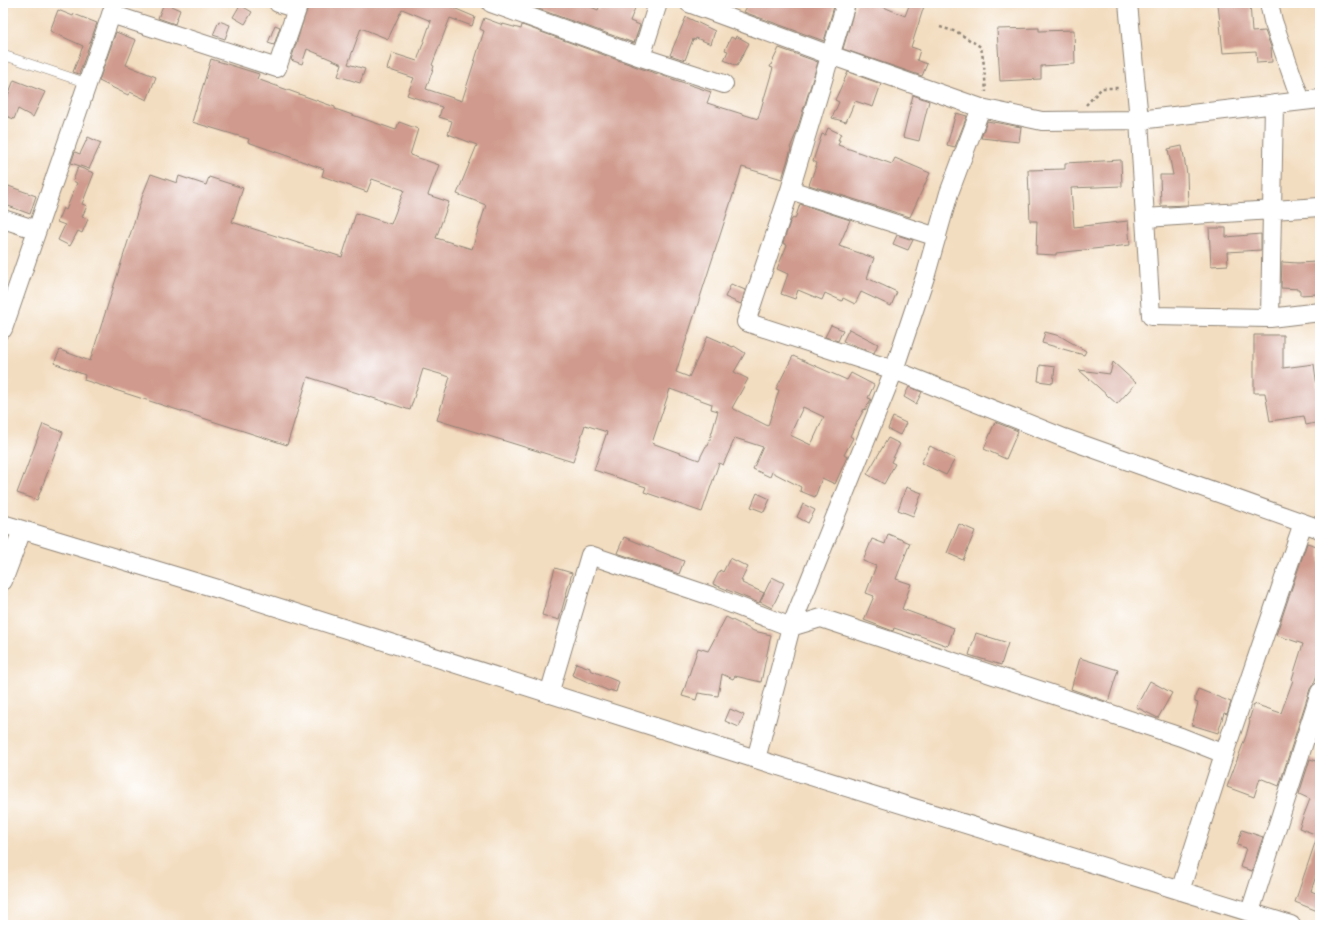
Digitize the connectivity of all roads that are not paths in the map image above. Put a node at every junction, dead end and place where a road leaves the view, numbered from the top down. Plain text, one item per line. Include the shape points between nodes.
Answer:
1 (278, 3) edge
2 (491, 3) edge
3 (658, 3) edge
4 (689, 3) edge
5 (846, 3) edge
6 (1128, 3) edge
7 (1270, 3) edge
8 (298, 6) edge
9 (113, 9) edge
10 (3, 55) edge
11 (830, 55) junction
12 (641, 57) junction
13 (87, 83) junction
14 (724, 84) dead end
15 (1320, 99) edge
16 (1302, 101) junction
17 (1274, 104) junction
18 (985, 109) junction
19 (1139, 120) junction
20 (790, 190) junction
21 (1320, 207) edge
22 (1272, 210) junction
23 (1145, 218) junction
24 (3, 219) edge
25 (37, 230) junction
26 (937, 237) junction
27 (1320, 312) edge
28 (1270, 318) junction
29 (3, 329) edge
30 (894, 370) junction
31 (1303, 523) junction
32 (3, 524) edge
33 (1320, 529) edge
34 (22, 530) junction
35 (3, 581) edge
36 (791, 627) junction
37 (1320, 692) edge
38 (550, 694) junction
39 (1224, 754) junction
40 (756, 759) junction
41 (1180, 891) junction
42 (1250, 912) junction
43 (1291, 925) edge

1 - 8 street
2 - 12 street
3 - 12 street
4 - 11 street
5 - 11 street
6 - 19 street
7 - 16 street via 1273,21
8 - 9 street via 277,68
9 - 13 street
10 - 13 lane
11 - 18 street
11 - 20 street
12 - 14 street
13 - 25 street
15 - 16 street
16 - 17 street
17 - 19 street
17 - 22 street
18 - 19 street via 1042,121
18 - 26 street via 949,193
19 - 23 street
20 - 26 street
20 - 30 street via 746,322
21 - 22 street
22 - 23 street
22 - 28 street
23 - 28 street via 1151,316
24 - 25 street
25 - 29 street
26 - 30 street
27 - 28 street
30 - 31 street via 1064,438
30 - 36 street
31 - 33 street
31 - 39 street
32 - 34 street
34 - 35 street
34 - 38 street via 245,597
36 - 38 street via 714,597 590,555
36 - 39 street via 821,618 1181,737
36 - 40 street
37 - 42 street
38 - 40 street
39 - 41 street
40 - 41 street
41 - 42 street
42 - 43 street

